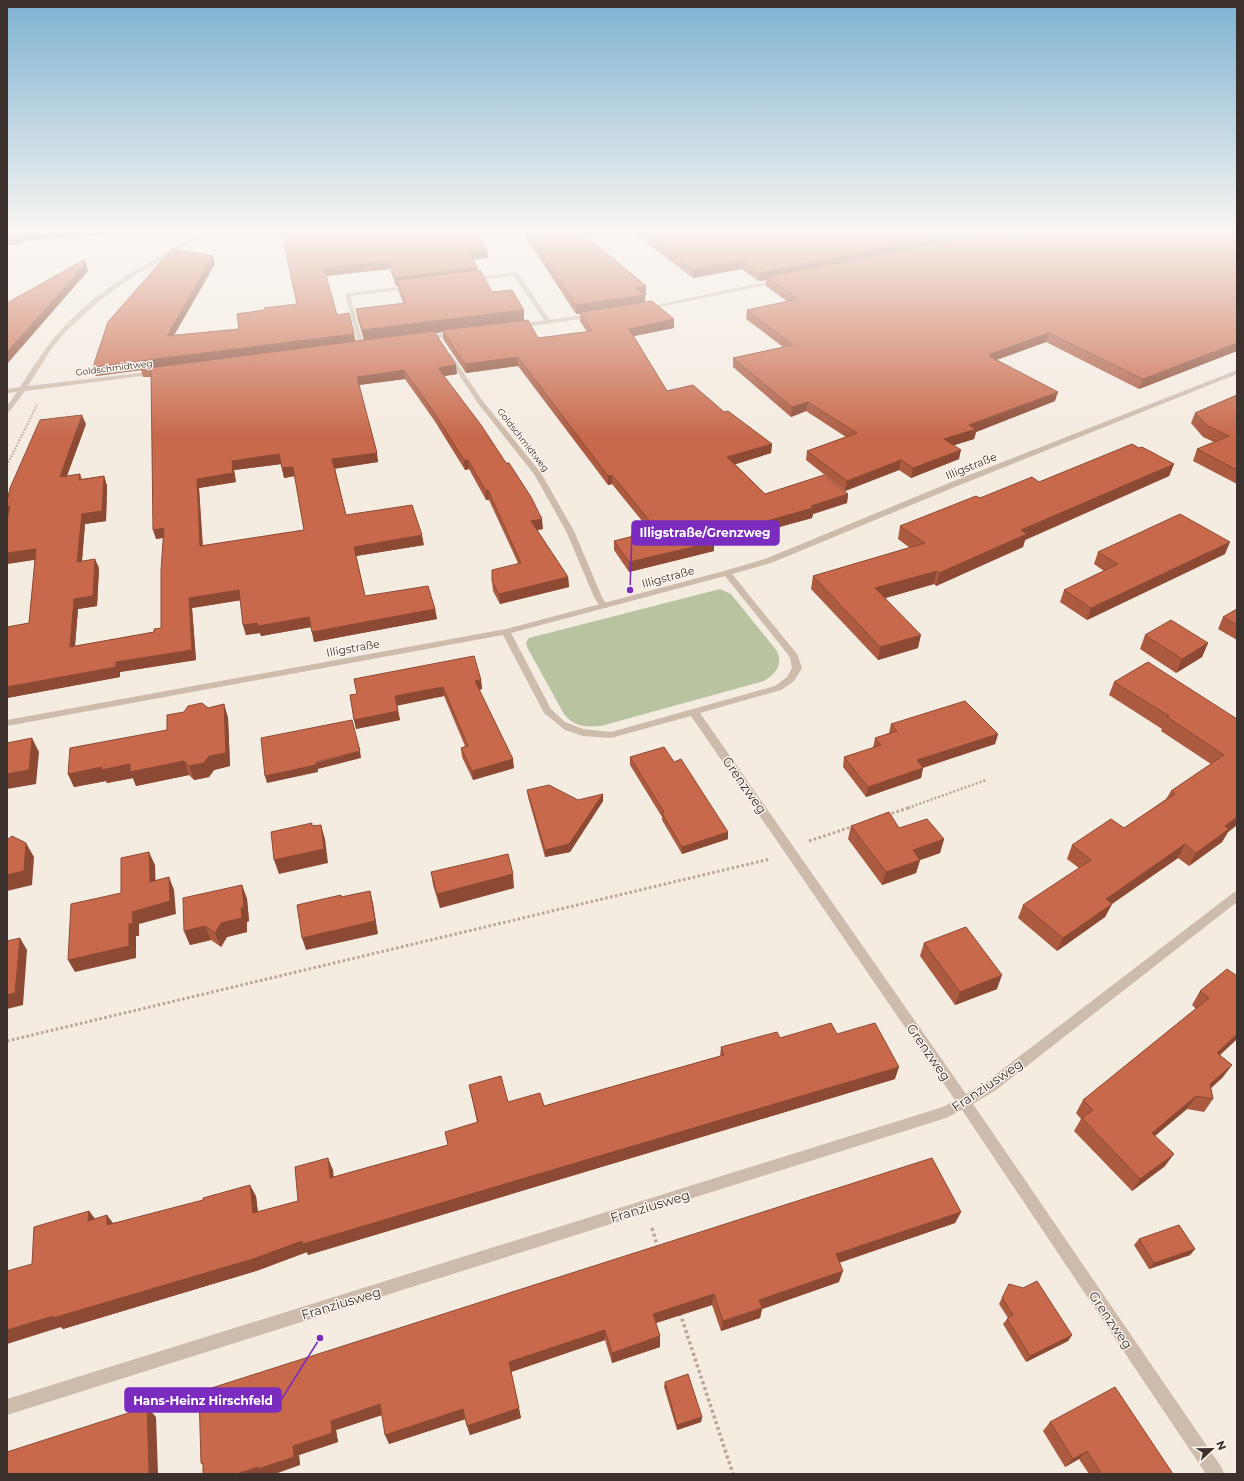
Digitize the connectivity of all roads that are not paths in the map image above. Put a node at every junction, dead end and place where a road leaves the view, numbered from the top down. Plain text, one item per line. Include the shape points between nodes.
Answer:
1 (97, 299) edge
2 (348, 299) edge
3 (533, 299) edge
4 (689, 299) edge
5 (635, 310) edge
6 (599, 315) edge
7 (548, 322) junction
8 (508, 327) edge
9 (461, 334) edge
10 (414, 339) edge
11 (441, 342) junction
12 (369, 345) edge
13 (361, 346) junction
14 (352, 347) edge
15 (163, 372) edge
16 (1237, 372) edge
17 (22, 389) junction
18 (7, 392) edge
19 (7, 411) edge
20 (727, 573) junction
21 (604, 606) junction
22 (506, 632) junction
23 (693, 711) junction
24 (7, 723) edge
25 (1237, 896) edge
26 (963, 1101) junction
27 (7, 1407) edge
28 (1216, 1474) edge

1 - 17 street via 62,332
2 - 13 street
3 - 7 street
4 - 5 street
6 - 7 street
7 - 8 street
9 - 11 street
10 - 11 street
11 - 21 street, Goldschmidtweg via 479,400 537,473 570,531
12 - 13 street
13 - 14 street
15 - 17 street, Goldschmidtweg
16 - 20 street, Illigstraße via 768,561
17 - 18 street, Goldschmidtweg
17 - 19 street
20 - 21 street, Illigstraße
20 - 23 street via 794,656 797,668 791,680 778,688
21 - 22 street, Illigstraße
22 - 23 street via 547,711 570,730 611,735
22 - 24 street, Illigstraße
23 - 26 street, Grenzweg
25 - 26 street, Franziusweg via 990,1086
26 - 27 street, Franziusweg via 939,1115
26 - 28 street, Grenzweg

